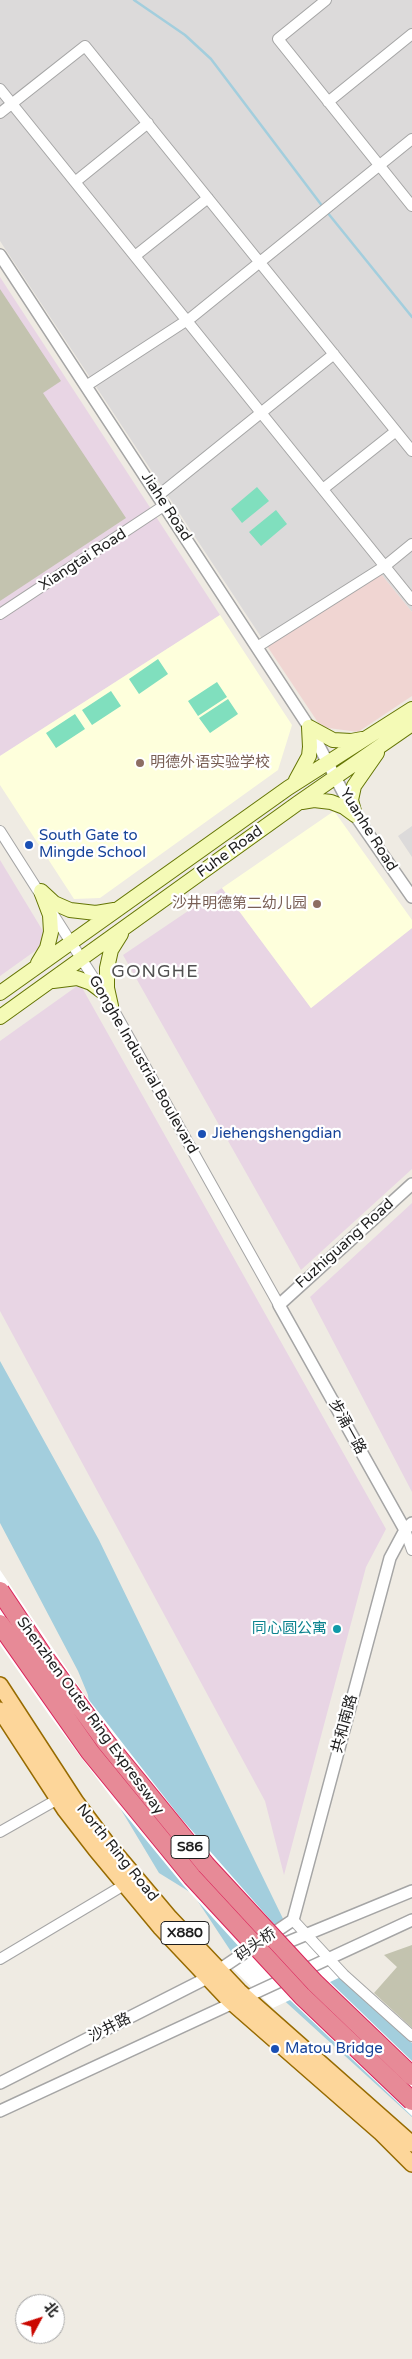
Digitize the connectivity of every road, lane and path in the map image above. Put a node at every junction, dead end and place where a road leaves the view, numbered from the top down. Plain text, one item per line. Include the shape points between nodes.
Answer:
1 (326, 0) edge
2 (412, 34) edge
3 (0, 89) edge
4 (328, 102) junction
5 (13, 105) junction
6 (0, 113) edge
7 (148, 124) junction
8 (412, 139) edge
9 (379, 165) junction
10 (75, 182) junction
11 (208, 198) junction
12 (412, 206) edge
13 (0, 255) edge
14 (135, 256) junction
15 (259, 262) junction
16 (186, 320) junction
17 (334, 354) junction
18 (86, 386) junction
19 (261, 413) junction
20 (396, 431) junction
21 (412, 451) edge
22 (323, 489) junction
23 (162, 500) junction
24 (412, 544) edge
25 (385, 566) junction
26 (412, 600) edge
27 (0, 614) edge
28 (257, 647) junction
29 (412, 709) edge
30 (412, 724) edge
31 (309, 727) junction
32 (369, 738) junction
33 (382, 746) junction
34 (327, 762) junction
35 (336, 778) junction
36 (288, 788) junction
37 (298, 803) junction
38 (355, 815) junction
39 (0, 831) edge
40 (41, 892) junction
41 (412, 897) edge
42 (122, 906) junction
43 (133, 922) junction
44 (72, 942) junction
45 (82, 958) junction
46 (33, 970) junction
47 (43, 986) junction
48 (103, 992) junction
49 (0, 993) edge
50 (111, 1006) junction
51 (0, 1016) edge
52 (412, 1184) edge
53 (278, 1305) junction
54 (408, 1527) edge
55 (412, 1550) edge
56 (0, 1591) edge
57 (0, 1624) edge
58 (0, 1685) edge
59 (0, 1710) edge
60 (58, 1799) junction
61 (0, 1832) edge
62 (124, 1885) junction
63 (412, 1891) edge
64 (292, 1920) junction
65 (412, 1920) edge
66 (305, 1935) junction
67 (328, 1958) junction
68 (0, 1960) edge
69 (219, 1972) junction
70 (244, 1996) junction
71 (412, 2036) edge
72 (412, 2076) edge
73 (0, 2083) edge
74 (412, 2101) edge
75 (0, 2110) edge
76 (412, 2144) edge
77 (412, 2164) edge

1 - 4 street via 278,39
2 - 4 street
3 - 5 street
4 - 9 street
5 - 6 street
5 - 7 street via 85,46
5 - 10 street
7 - 10 street
7 - 11 street
8 - 9 street
9 - 12 street
9 - 15 street
10 - 14 street
11 - 14 street
11 - 15 street
13 - 18 street, Jiahe Road
14 - 16 street
15 - 16 street
15 - 17 street
16 - 18 street
16 - 19 street
17 - 19 street, Xiangtai Road
17 - 20 street
18 - 23 street, Jiahe Road
19 - 22 street
19 - 23 street, Xiangtai Road
20 - 21 street
20 - 22 street
22 - 25 street
23 - 27 street, Xiangtai Road
23 - 28 street, Jiahe Road
24 - 25 street
25 - 26 street
25 - 28 street
28 - 31 street, Jiahe Road
29 - 32 main road, Fuhe Road
30 - 33 main road, Fuhe Road
31 - 32 main road via 324,737 342,741
31 - 34 street, Jiahe Road
31 - 36 main road via 309,756 301,774
32 - 34 main road, Fuhe Road
33 - 35 main road, Fuhe Road
33 - 38 main road via 354,786 351,800
34 - 35 street, Yuanhe Road
34 - 36 main road, Fuhe Road
35 - 37 main road, Fuhe Road
35 - 38 street, Yuanhe Road
36 - 42 main road, Fuhe Road
37 - 38 main road via 314,800 331,802
37 - 43 main road, Fuhe Road
38 - 41 street, Yuanhe Road
39 - 40 street, Gonghe Industrial Boulevard
40 - 42 main road via 54,903 79,912 96,913
40 - 44 street, Gonghe Industrial Boulevard
40 - 46 main road via 50,915 51,932 43,956
42 - 44 main road, Fuhe Road
43 - 45 main road, Fuhe Road
43 - 50 main road via 115,941 108,959 106,978
44 - 45 street, Gonghe Industrial Boulevard
44 - 46 main road, Fuhe Road
45 - 47 main road, Fuhe Road
45 - 48 street, Gonghe Industrial Boulevard
46 - 49 main road, Fuhe Road
47 - 48 main road via 62,978 77,978
47 - 51 main road, Fuhe Road
48 - 50 street, Gonghe Industrial Boulevard
50 - 53 street, Gonghe Industrial Boulevard
52 - 53 street, Fuzhiguang Road
53 - 54 street, 步涌一路
54 - 55 street, 步涌一路
54 - 64 street, 共和南路 via 390,1558
56 - 72 highway, Shenzhen Outer Ring Expressway / S86, bridge via 89,1719 188,1845 302,1970
57 - 74 highway, Shenzhen Outer Ring Expressway / S86, bridge via 90,1752 192,1877 302,1996
58 - 69 main road, North Ring Road / X880 via 101,1835
59 - 60 main road, North Ring Road / X880
60 - 61 street
60 - 62 main road, North Ring Road / X880
62 - 68 street
62 - 69 main road, North Ring Road / X880
63 - 66 street
64 - 66 street
64 - 69 street, 码头桥, bridge
65 - 67 street
66 - 67 street
66 - 69 street, bridge
67 - 70 street, bridge
67 - 71 street
69 - 70 main road, North Ring Road / X880
69 - 73 street, 沙井路
70 - 75 street
70 - 76 main road, North Ring Road / X880
70 - 77 main road, North Ring Road / X880

